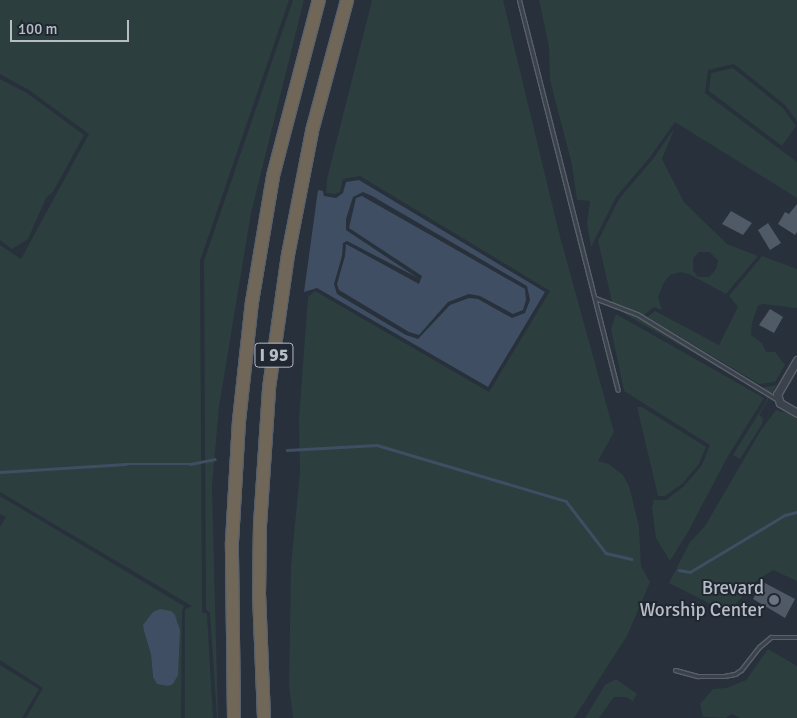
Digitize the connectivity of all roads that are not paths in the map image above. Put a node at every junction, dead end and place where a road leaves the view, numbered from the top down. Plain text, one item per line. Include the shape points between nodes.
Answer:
1 (319, 0) edge
2 (347, 0) edge
3 (519, 0) edge
4 (595, 298) junction
5 (797, 360) edge
6 (618, 390) dead end
7 (778, 400) junction
8 (797, 413) edge
9 (797, 637) edge
10 (675, 670) dead end
11 (234, 718) edge
12 (264, 718) edge

1 - 11 highway, I 95 via 273,176 252,302 239,421 232,542
2 - 12 highway, I 95 via 312,131 288,255 269,388 260,525
3 - 4 lane
4 - 6 lane
4 - 7 lane via 637,314
5 - 7 street via 777,394
7 - 8 street
9 - 10 lane via 771,636 735,674 698,676

